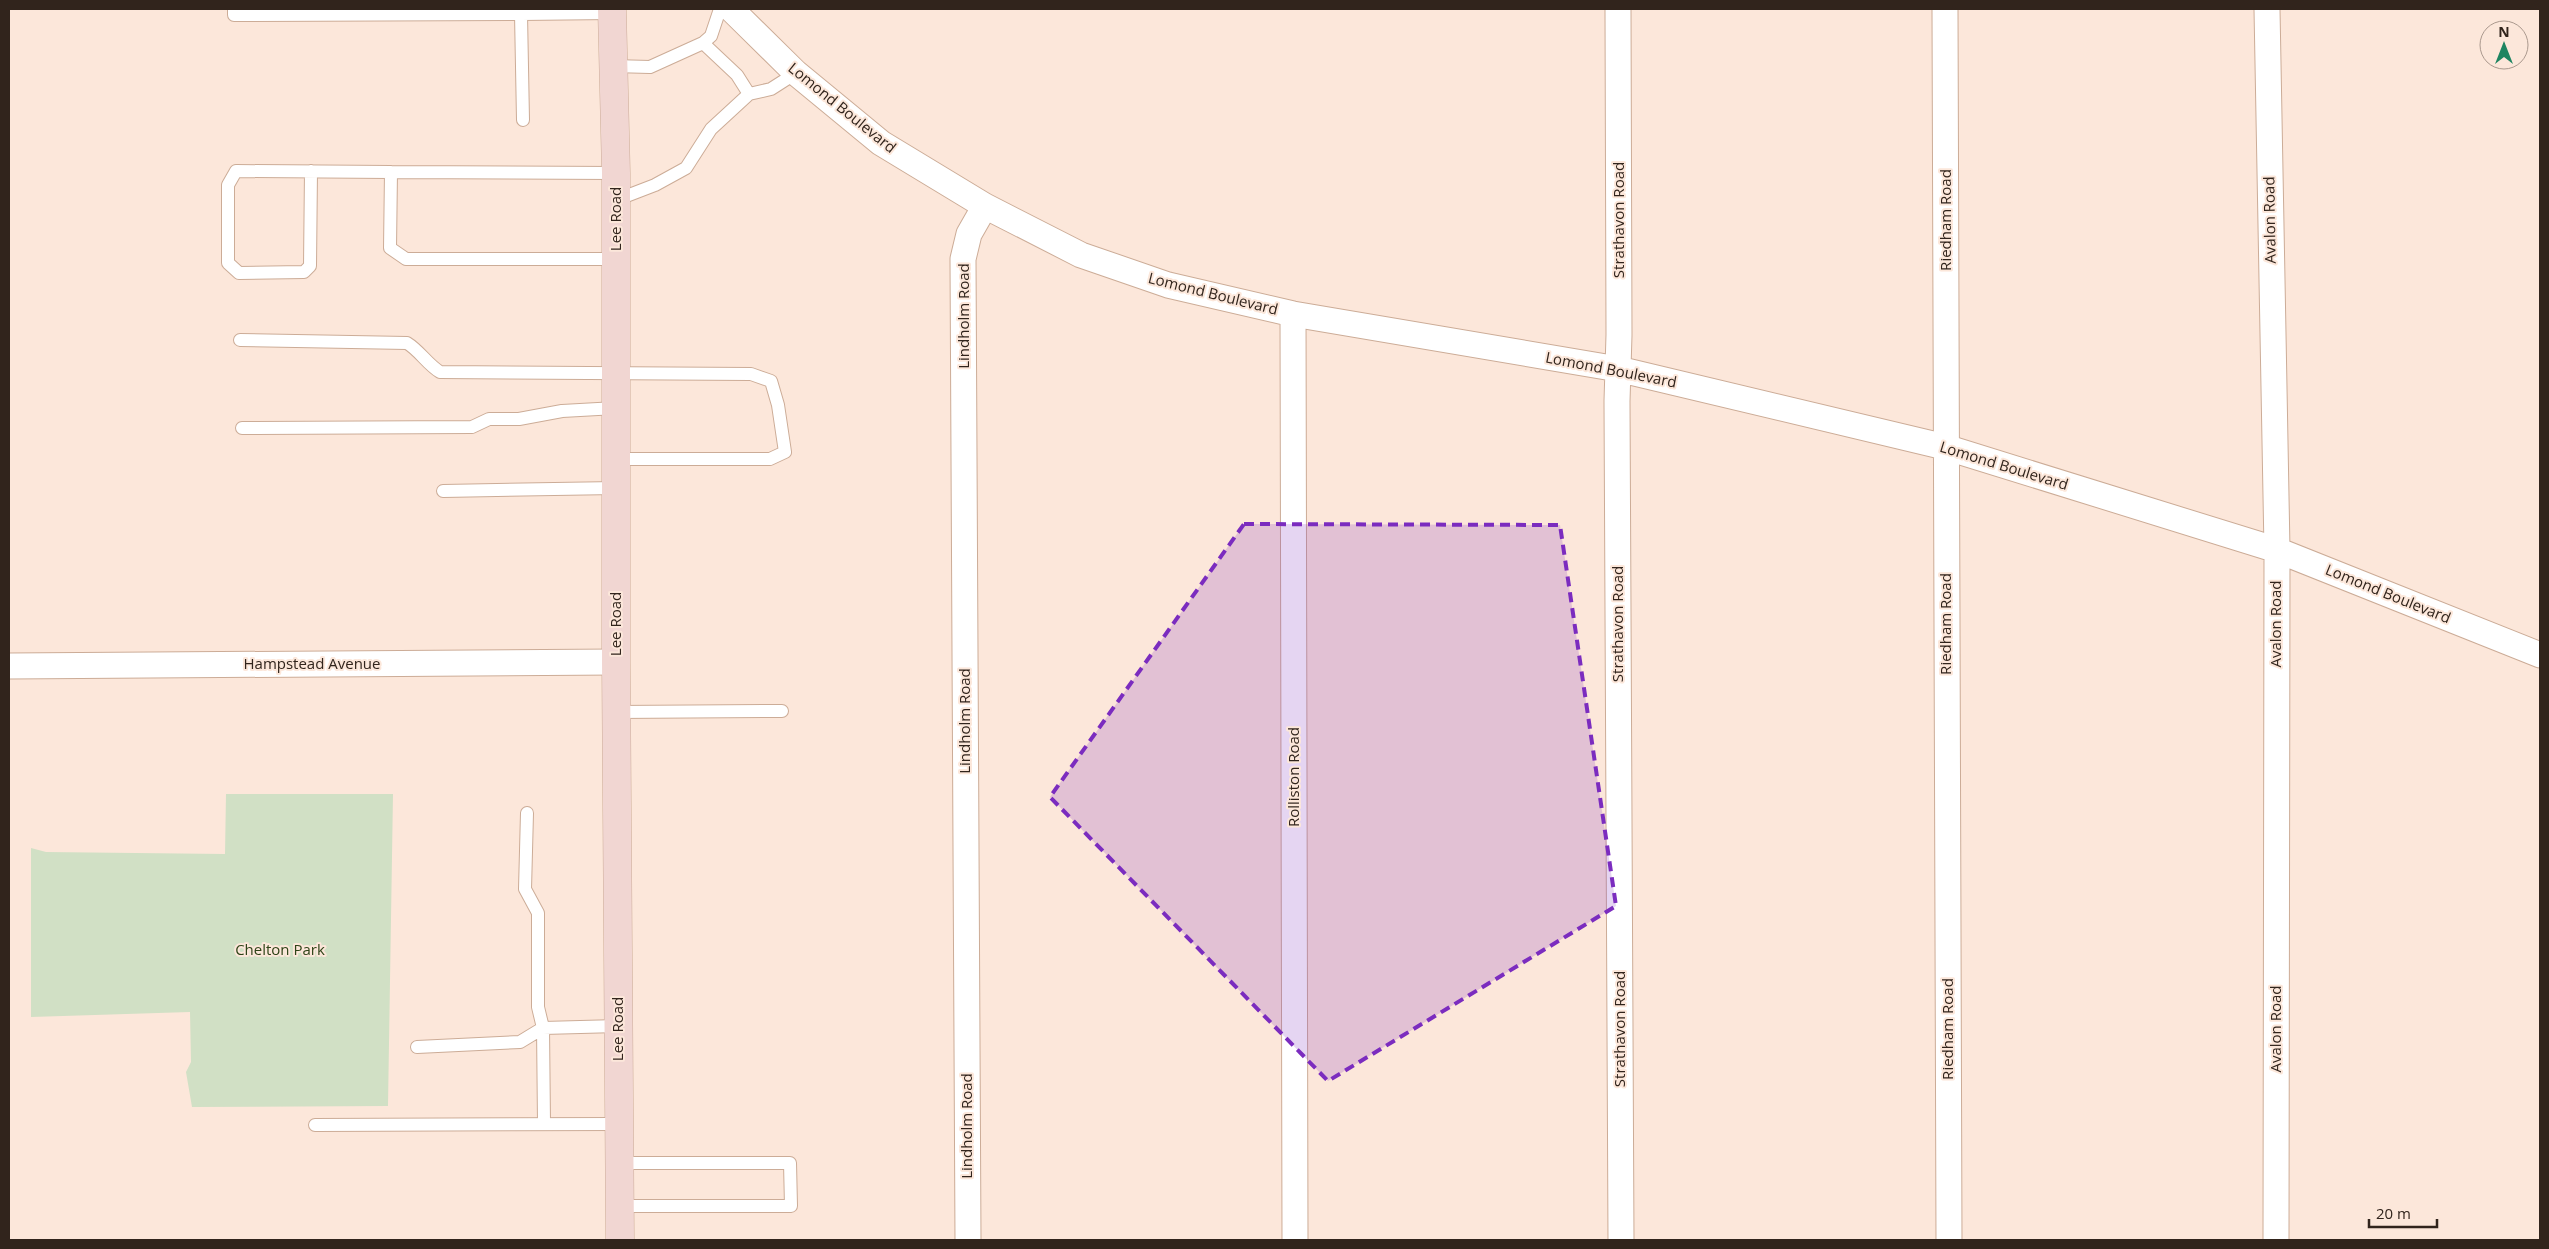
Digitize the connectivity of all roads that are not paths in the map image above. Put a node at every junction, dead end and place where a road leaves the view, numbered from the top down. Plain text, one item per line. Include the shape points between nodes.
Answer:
1 (234, 9) edge
2 (720, 9) edge
3 (732, 9) edge
4 (1618, 9) edge
5 (1945, 9) edge
6 (2268, 9) edge
7 (612, 11) edge
8 (521, 14) junction
9 (704, 43) junction
10 (613, 66) junction
11 (796, 73) junction
12 (748, 94) junction
13 (523, 120) dead end
14 (311, 171) junction
15 (391, 172) junction
16 (616, 186) junction
17 (985, 206) junction
18 (616, 259) junction
19 (1293, 314) junction
20 (240, 340) dead end
21 (1618, 368) junction
22 (616, 374) junction
23 (616, 408) junction
24 (242, 428) dead end
25 (1945, 447) junction
26 (616, 459) junction
27 (616, 488) junction
28 (443, 491) dead end
29 (2276, 550) junction
30 (2540, 655) edge
31 (616, 662) junction
32 (9, 666) edge
33 (782, 711) dead end
34 (616, 712) junction
35 (527, 813) dead end
36 (618, 1026) junction
37 (543, 1028) junction
38 (417, 1047) dead end
39 (544, 1124) junction
40 (619, 1124) junction
41 (315, 1125) dead end
42 (620, 1162) junction
43 (620, 1206) junction
44 (620, 1240) edge
45 (968, 1240) edge
46 (1295, 1240) edge
47 (1621, 1240) edge
48 (1949, 1240) edge
49 (2276, 1240) edge

1 - 8 lane via 234,15
2 - 9 lane via 711,36
3 - 11 street, Lomond Boulevard
4 - 21 street, Strathavon Road
5 - 25 street, Riedham Road
6 - 29 street, Avalon Road
7 - 8 lane
7 - 10 main road, Lee Road
8 - 13 lane
9 - 10 lane via 650,67
9 - 12 lane via 737,76
10 - 16 main road, Lee Road
11 - 12 lane via 771,89
11 - 17 street, Lomond Boulevard via 881,143
12 - 16 lane via 711,129 686,168 655,185
14 - 14 lane via 236,172 228,185 228,262 239,273 304,272 310,266
14 - 15 lane
15 - 16 lane
15 - 18 lane via 390,248 406,259
16 - 18 main road, Lee Road
17 - 19 street, Lomond Boulevard via 1081,255 1168,285
17 - 45 street, Lindholm Road via 969,234 963,259
18 - 22 main road, Lee Road
19 - 21 street, Lomond Boulevard
19 - 46 street, Rolliston Road
20 - 22 lane via 407,343 418,349 440,372
21 - 25 street, Lomond Boulevard
21 - 47 street, Strathavon Road
22 - 23 main road, Lee Road
22 - 26 lane via 751,374 771,381 785,452 770,459
23 - 24 lane via 489,420 472,426
23 - 26 main road, Lee Road
25 - 29 street, Lomond Boulevard
25 - 48 street, Riedham Road
26 - 27 main road, Lee Road
27 - 28 lane
27 - 31 main road, Lee Road
29 - 30 street, Lomond Boulevard
29 - 49 street, Avalon Road
31 - 32 street, Hampstead Avenue
31 - 34 main road, Lee Road
33 - 34 lane
34 - 36 main road, Lee Road
35 - 37 lane via 525,889 538,913 538,1008
36 - 37 lane
36 - 40 main road, Lee Road
37 - 38 lane via 520,1042
37 - 39 lane
39 - 40 lane
39 - 41 lane
40 - 42 main road, Lee Road
42 - 43 main road, Lee Road
42 - 43 lane via 790,1163 791,1206
43 - 44 main road, Lee Road

